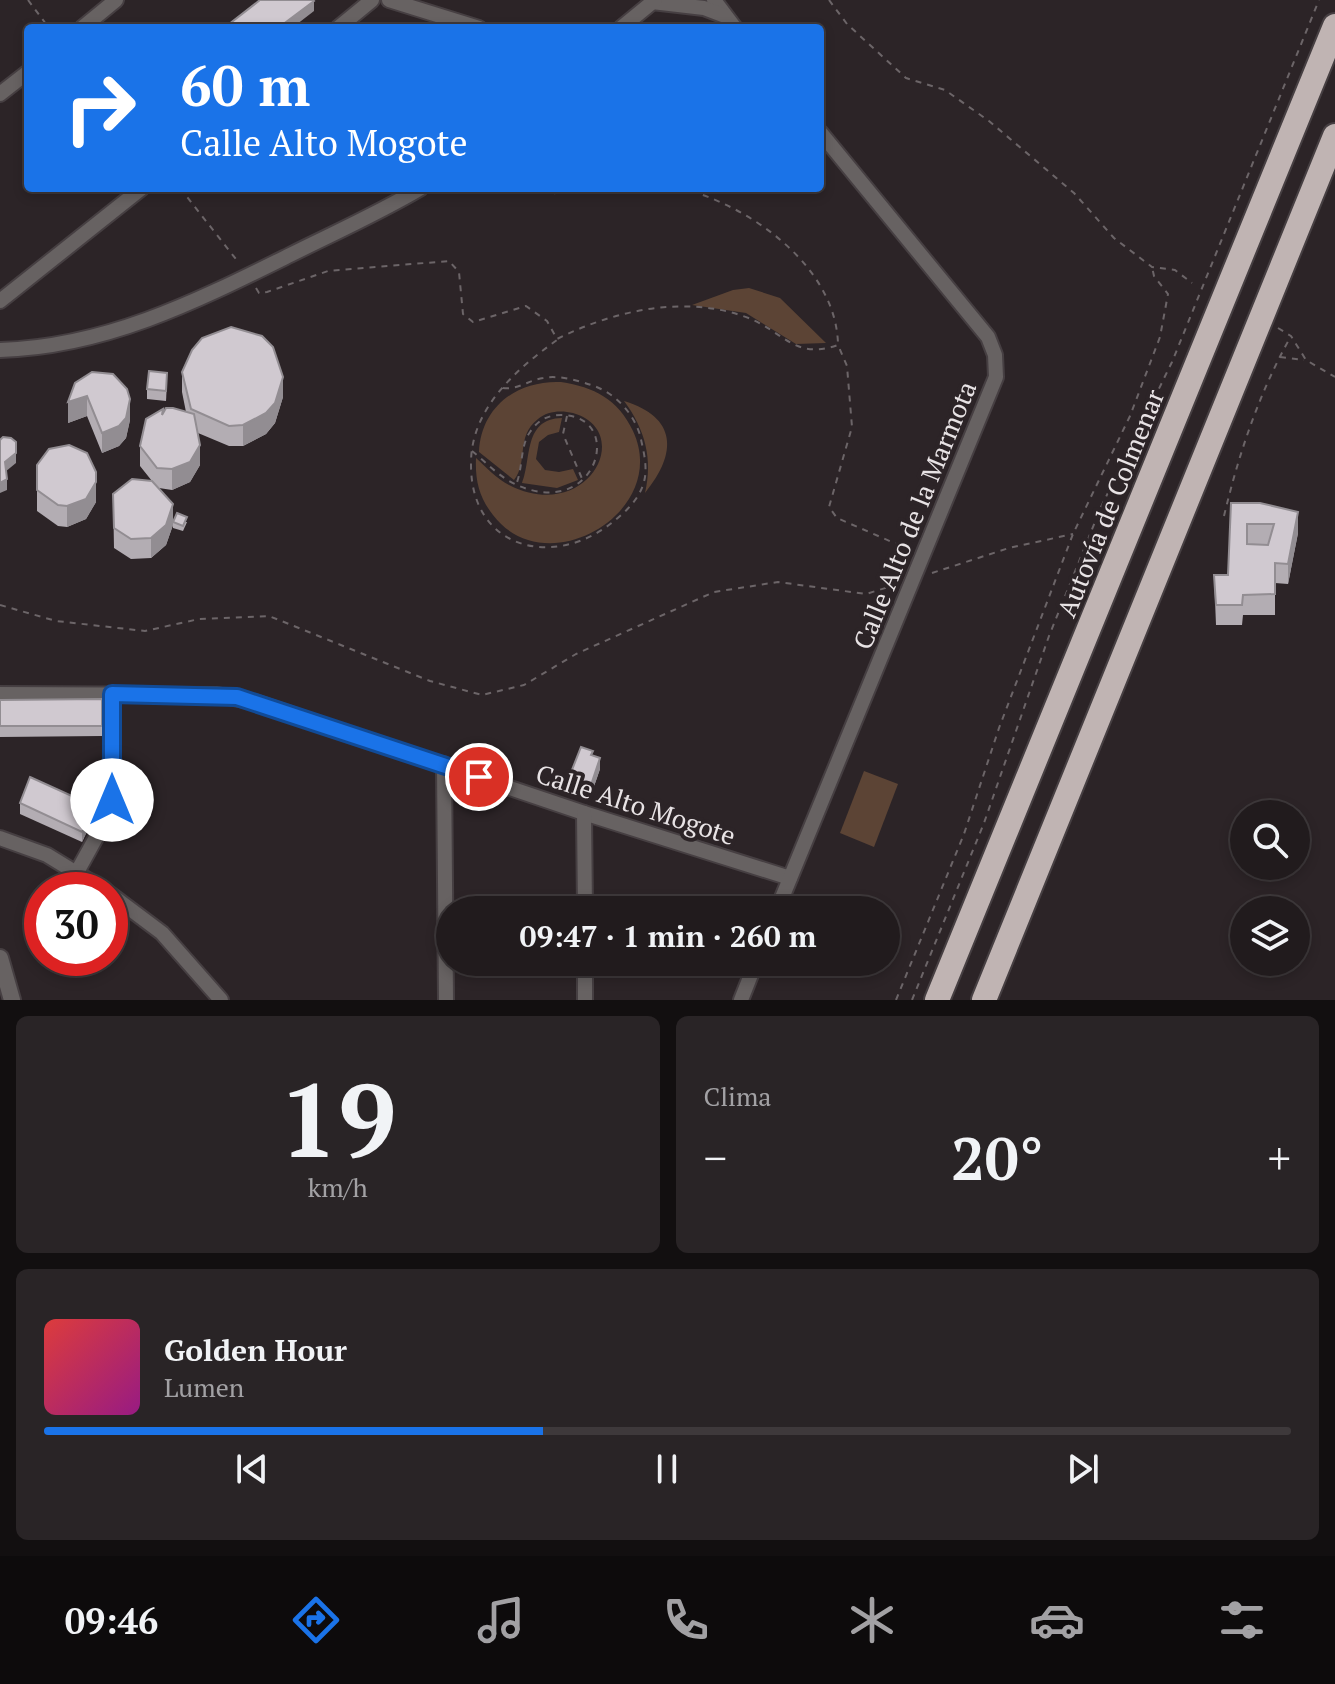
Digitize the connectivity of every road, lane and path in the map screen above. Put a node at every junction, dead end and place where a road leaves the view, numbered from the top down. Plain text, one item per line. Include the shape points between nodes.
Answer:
1 (28, 0) edge
2 (116, 0) edge
3 (372, 0) edge
4 (389, 0) edge
5 (714, 0) edge
6 (829, 0) edge
7 (1319, 0) edge
8 (653, 1) edge
9 (725, 16) junction
10 (46, 24) edge
11 (87, 24) edge
12 (343, 24) edge
13 (466, 24) edge
14 (626, 24) edge
15 (732, 24) edge
16 (1335, 26) edge
17 (24, 75) edge
18 (0, 94) edge
19 (1335, 136) edge
20 (824, 137) edge
21 (137, 192) edge
22 (183, 192) edge
23 (413, 192) edge
24 (692, 192) edge
25 (1152, 267) junction
26 (249, 275) junction
27 (1192, 283) dead end
28 (0, 301) edge
29 (1277, 328) dead end
30 (1291, 336) junction
31 (557, 339) junction
32 (838, 345) junction
33 (0, 350) edge
34 (1280, 357) junction
35 (1306, 360) junction
36 (1335, 377) edge
37 (503, 388) junction
38 (567, 415) junction
39 (471, 450) junction
40 (583, 481) junction
41 (516, 485) junction
42 (1224, 516) dead end
43 (1073, 534) junction
44 (923, 555) junction
45 (914, 580) junction
46 (0, 605) edge
47 (0, 694) edge
48 (112, 694) junction
49 (444, 764) junction
50 (584, 813) junction
51 (0, 838) edge
52 (77, 872) joint
53 (790, 878) junction
54 (585, 896) edge
55 (783, 896) edge
56 (128, 908) edge
57 (0, 958) edge
58 (585, 976) edge
59 (750, 976) edge
60 (12, 1000) edge
61 (221, 1000) edge
62 (446, 1000) edge
63 (585, 1000) edge
64 (741, 1000) edge
65 (896, 1000) edge
66 (912, 1000) edge
67 (937, 1000) edge
68 (984, 1000) edge

1 - 10 path
2 - 11 street
3 - 12 street
4 - 13 street
5 - 9 street
6 - 25 path via 847,24 906,78 945,90 989,121
7 - 66 path via 1172,362 1101,507
8 - 9 street
8 - 14 street
9 - 15 street
16 - 67 highway, Autovía de Colmenar
17 - 18 street
19 - 68 highway
20 - 44 street, Calle Alto de la Marmota via 988,337 995,355 996,377
21 - 28 street
22 - 26 path
23 - 26 street
24 - 32 path via 729,204 804,265 828,301
25 - 27 path via 1175,270
25 - 43 path via 1168,294 1167,310 1130,416
26 - 31 path via 259,293 328,271 449,261 459,272 467,319 479,322 526,306 547,321
26 - 33 street via 126,330
29 - 30 path
30 - 34 path
30 - 35 path
31 - 32 path via 617,315 682,308 743,316 809,351
31 - 37 path
32 - 44 path via 847,366 852,427 829,507 837,518
34 - 35 path
34 - 42 path via 1238,459
35 - 36 path
37 - 39 path via 476,426
37 - 39 path via 554,377 603,389 619,401 638,429 646,475 642,490 623,514 590,539 556,549 529,547 504,535 488,518 475,492
38 - 40 path via 563,434
38 - 40 path via 587,424 597,445 594,468
38 - 41 path via 544,418 527,435
39 - 41 path
40 - 41 path via 552,491
43 - 45 path via 1009,548
43 - 65 path via 964,834
44 - 45 street, Calle Alto de la Marmota
45 - 46 path via 866,594 778,582 714,592 576,654 524,685 482,695 430,681 269,616 199,619 145,631 56,621
45 - 53 street, Calle Alto de la Marmota
47 - 48 street, Calle Alto Mogote
48 - 49 street, Calle Alto Mogote via 237,697
48 - 52 street via 112,800
49 - 50 street, Calle Alto Mogote
49 - 62 street
50 - 53 street, Calle Alto Mogote
50 - 54 street
51 - 52 street
53 - 55 street, Calle Alto de la Marmota
56 - 61 street via 162,933
57 - 60 street
58 - 63 street
59 - 64 street

